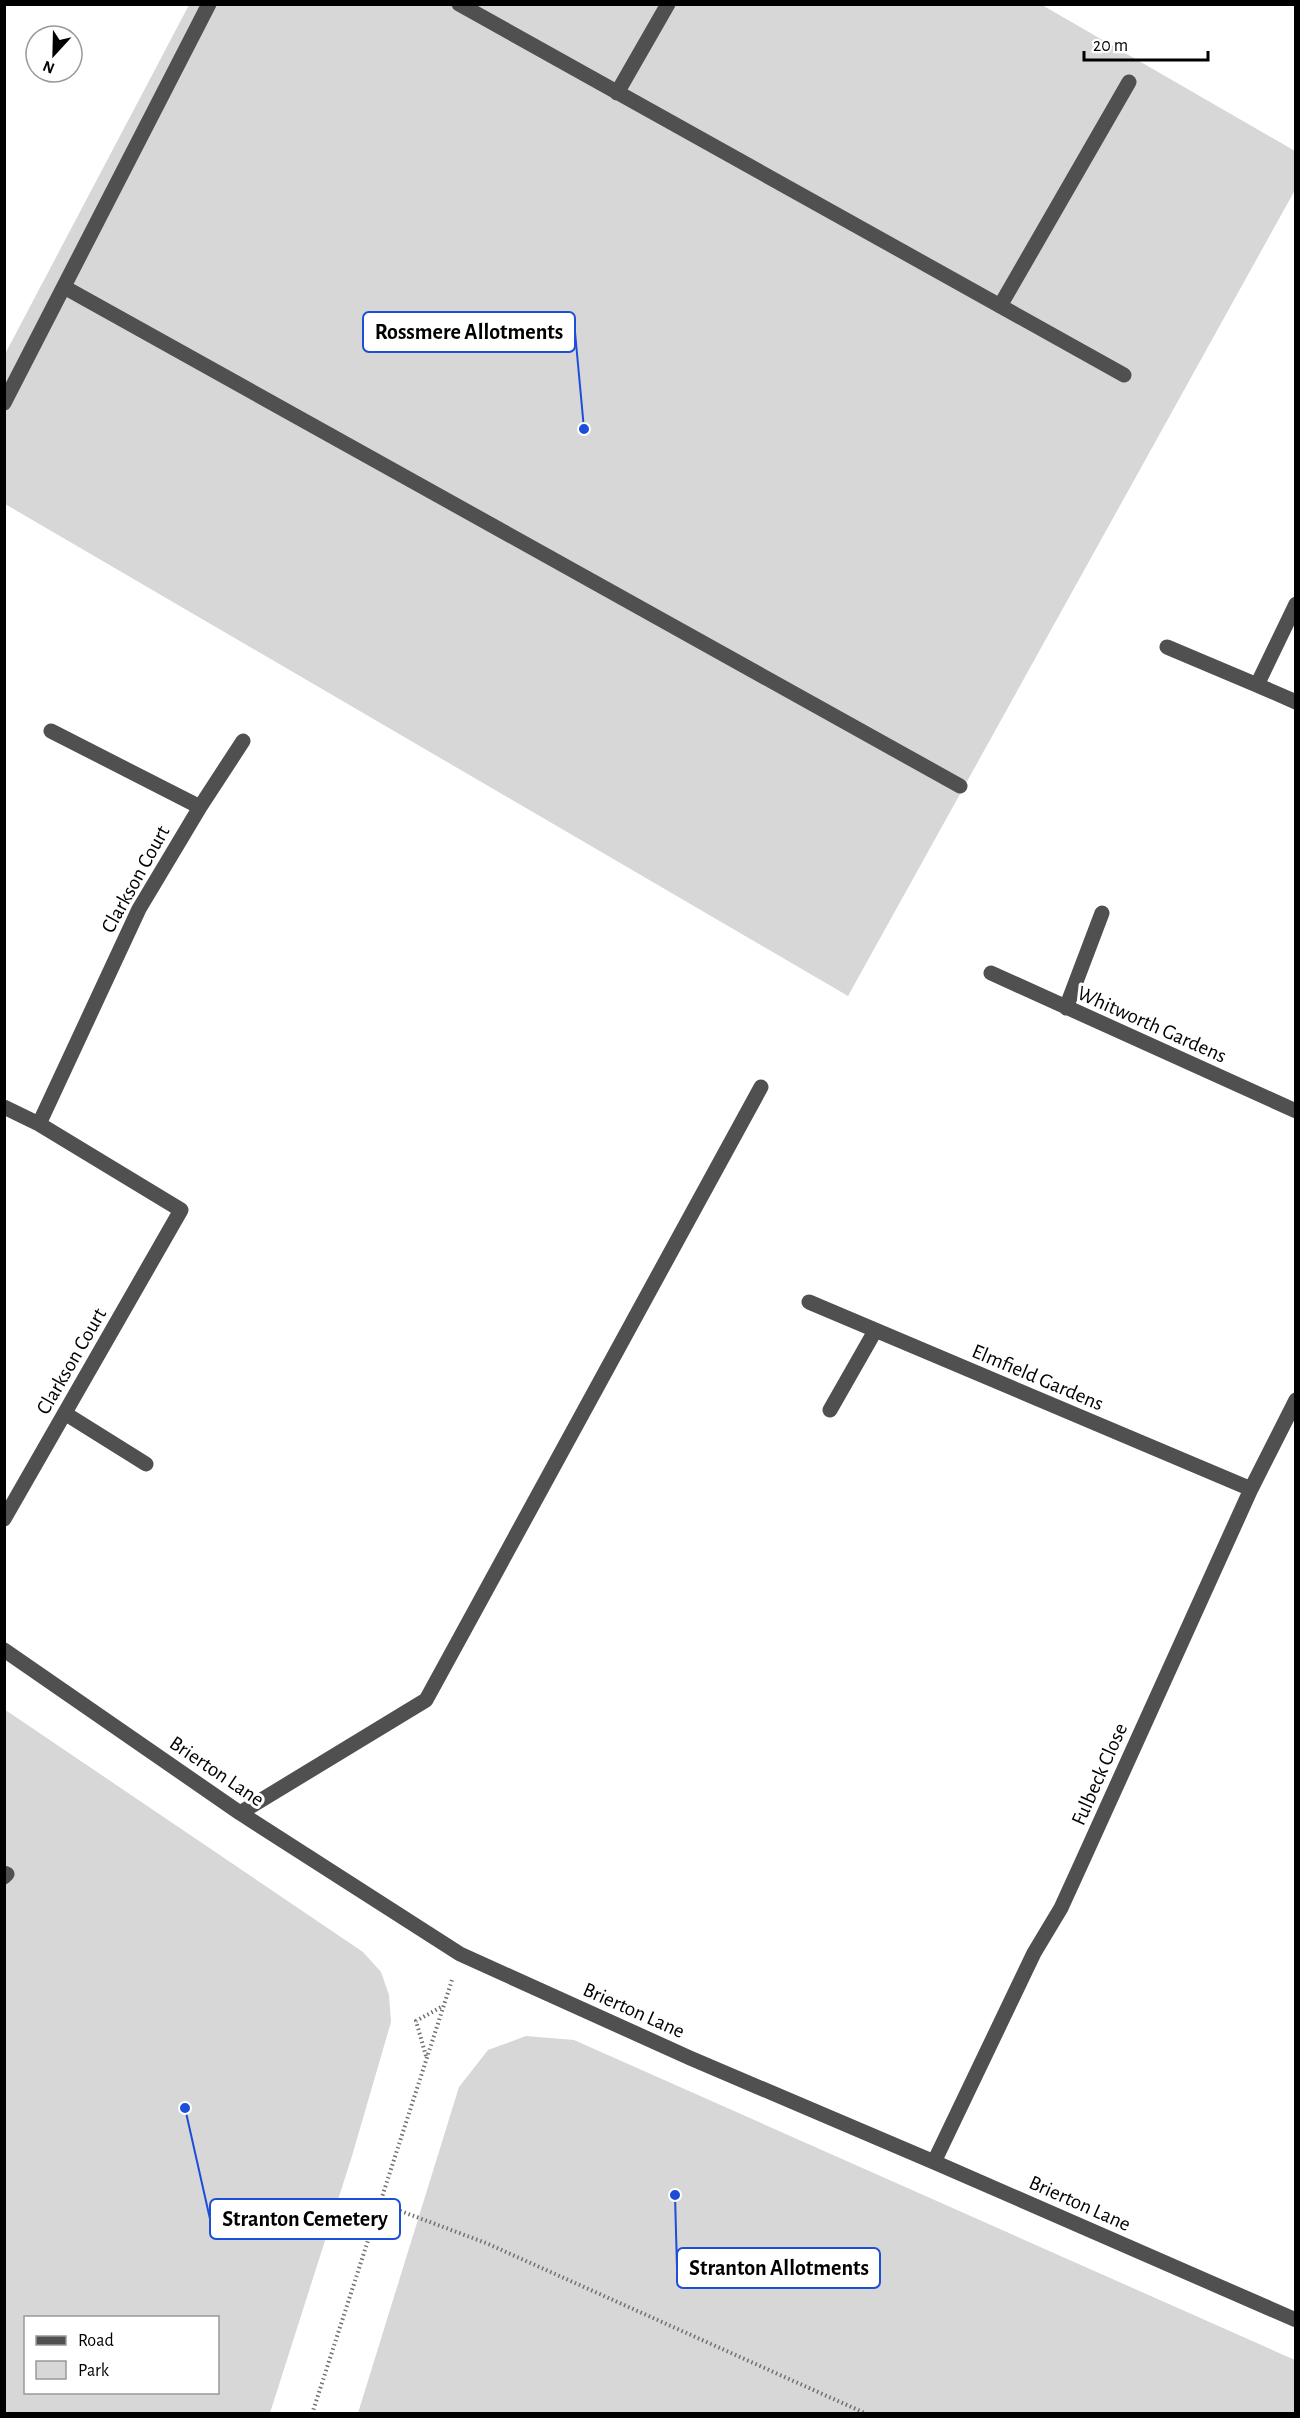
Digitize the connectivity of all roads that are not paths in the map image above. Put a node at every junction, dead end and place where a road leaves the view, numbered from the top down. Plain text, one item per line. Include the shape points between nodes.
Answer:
1 (209, 4) edge
2 (459, 4) edge
3 (668, 4) edge
4 (1129, 82) dead end
5 (617, 93) junction
6 (64, 287) junction
7 (1000, 306) junction
8 (1124, 375) dead end
9 (4, 403) edge
10 (1296, 604) edge
11 (1167, 647) dead end
12 (1257, 685) junction
13 (1296, 702) edge
14 (51, 731) dead end
15 (243, 741) dead end
16 (960, 786) dead end
17 (200, 807) junction
18 (1102, 913) dead end
19 (991, 973) dead end
20 (1066, 1008) junction
21 (761, 1087) dead end
22 (4, 1107) edge
23 (1296, 1111) edge
24 (39, 1124) junction
25 (809, 1302) dead end
26 (875, 1331) junction
27 (1296, 1400) edge
28 (830, 1410) dead end
29 (66, 1414) junction
30 (146, 1464) dead end
31 (1251, 1489) junction
32 (4, 1519) edge
33 (4, 1650) edge
34 (240, 1814) junction
35 (934, 2162) junction
36 (1296, 2320) edge

1 - 6 street
2 - 5 street
3 - 5 street
4 - 7 street
5 - 7 street
6 - 9 street
6 - 16 street
7 - 8 street
10 - 12 street
11 - 12 street
12 - 13 street
14 - 17 street
15 - 17 street, Clarkson Court
17 - 24 street, Clarkson Court via 139,909
18 - 20 street
19 - 20 street, Whitworth Gardens
20 - 23 street, Whitworth Gardens
21 - 34 street via 426,1700
22 - 24 street, Clarkson Court
24 - 29 street, Clarkson Court via 181,1210
25 - 26 street, Elmfield Gardens
26 - 28 street
26 - 31 street, Elmfield Gardens
27 - 31 street, Fulbeck Close
29 - 30 street
29 - 32 street, Clarkson Court
31 - 35 street, Fulbeck Close via 1061,1908 1034,1953
33 - 34 street, Brierton Lane
34 - 35 street, Brierton Lane via 460,1954
35 - 36 street, Brierton Lane

